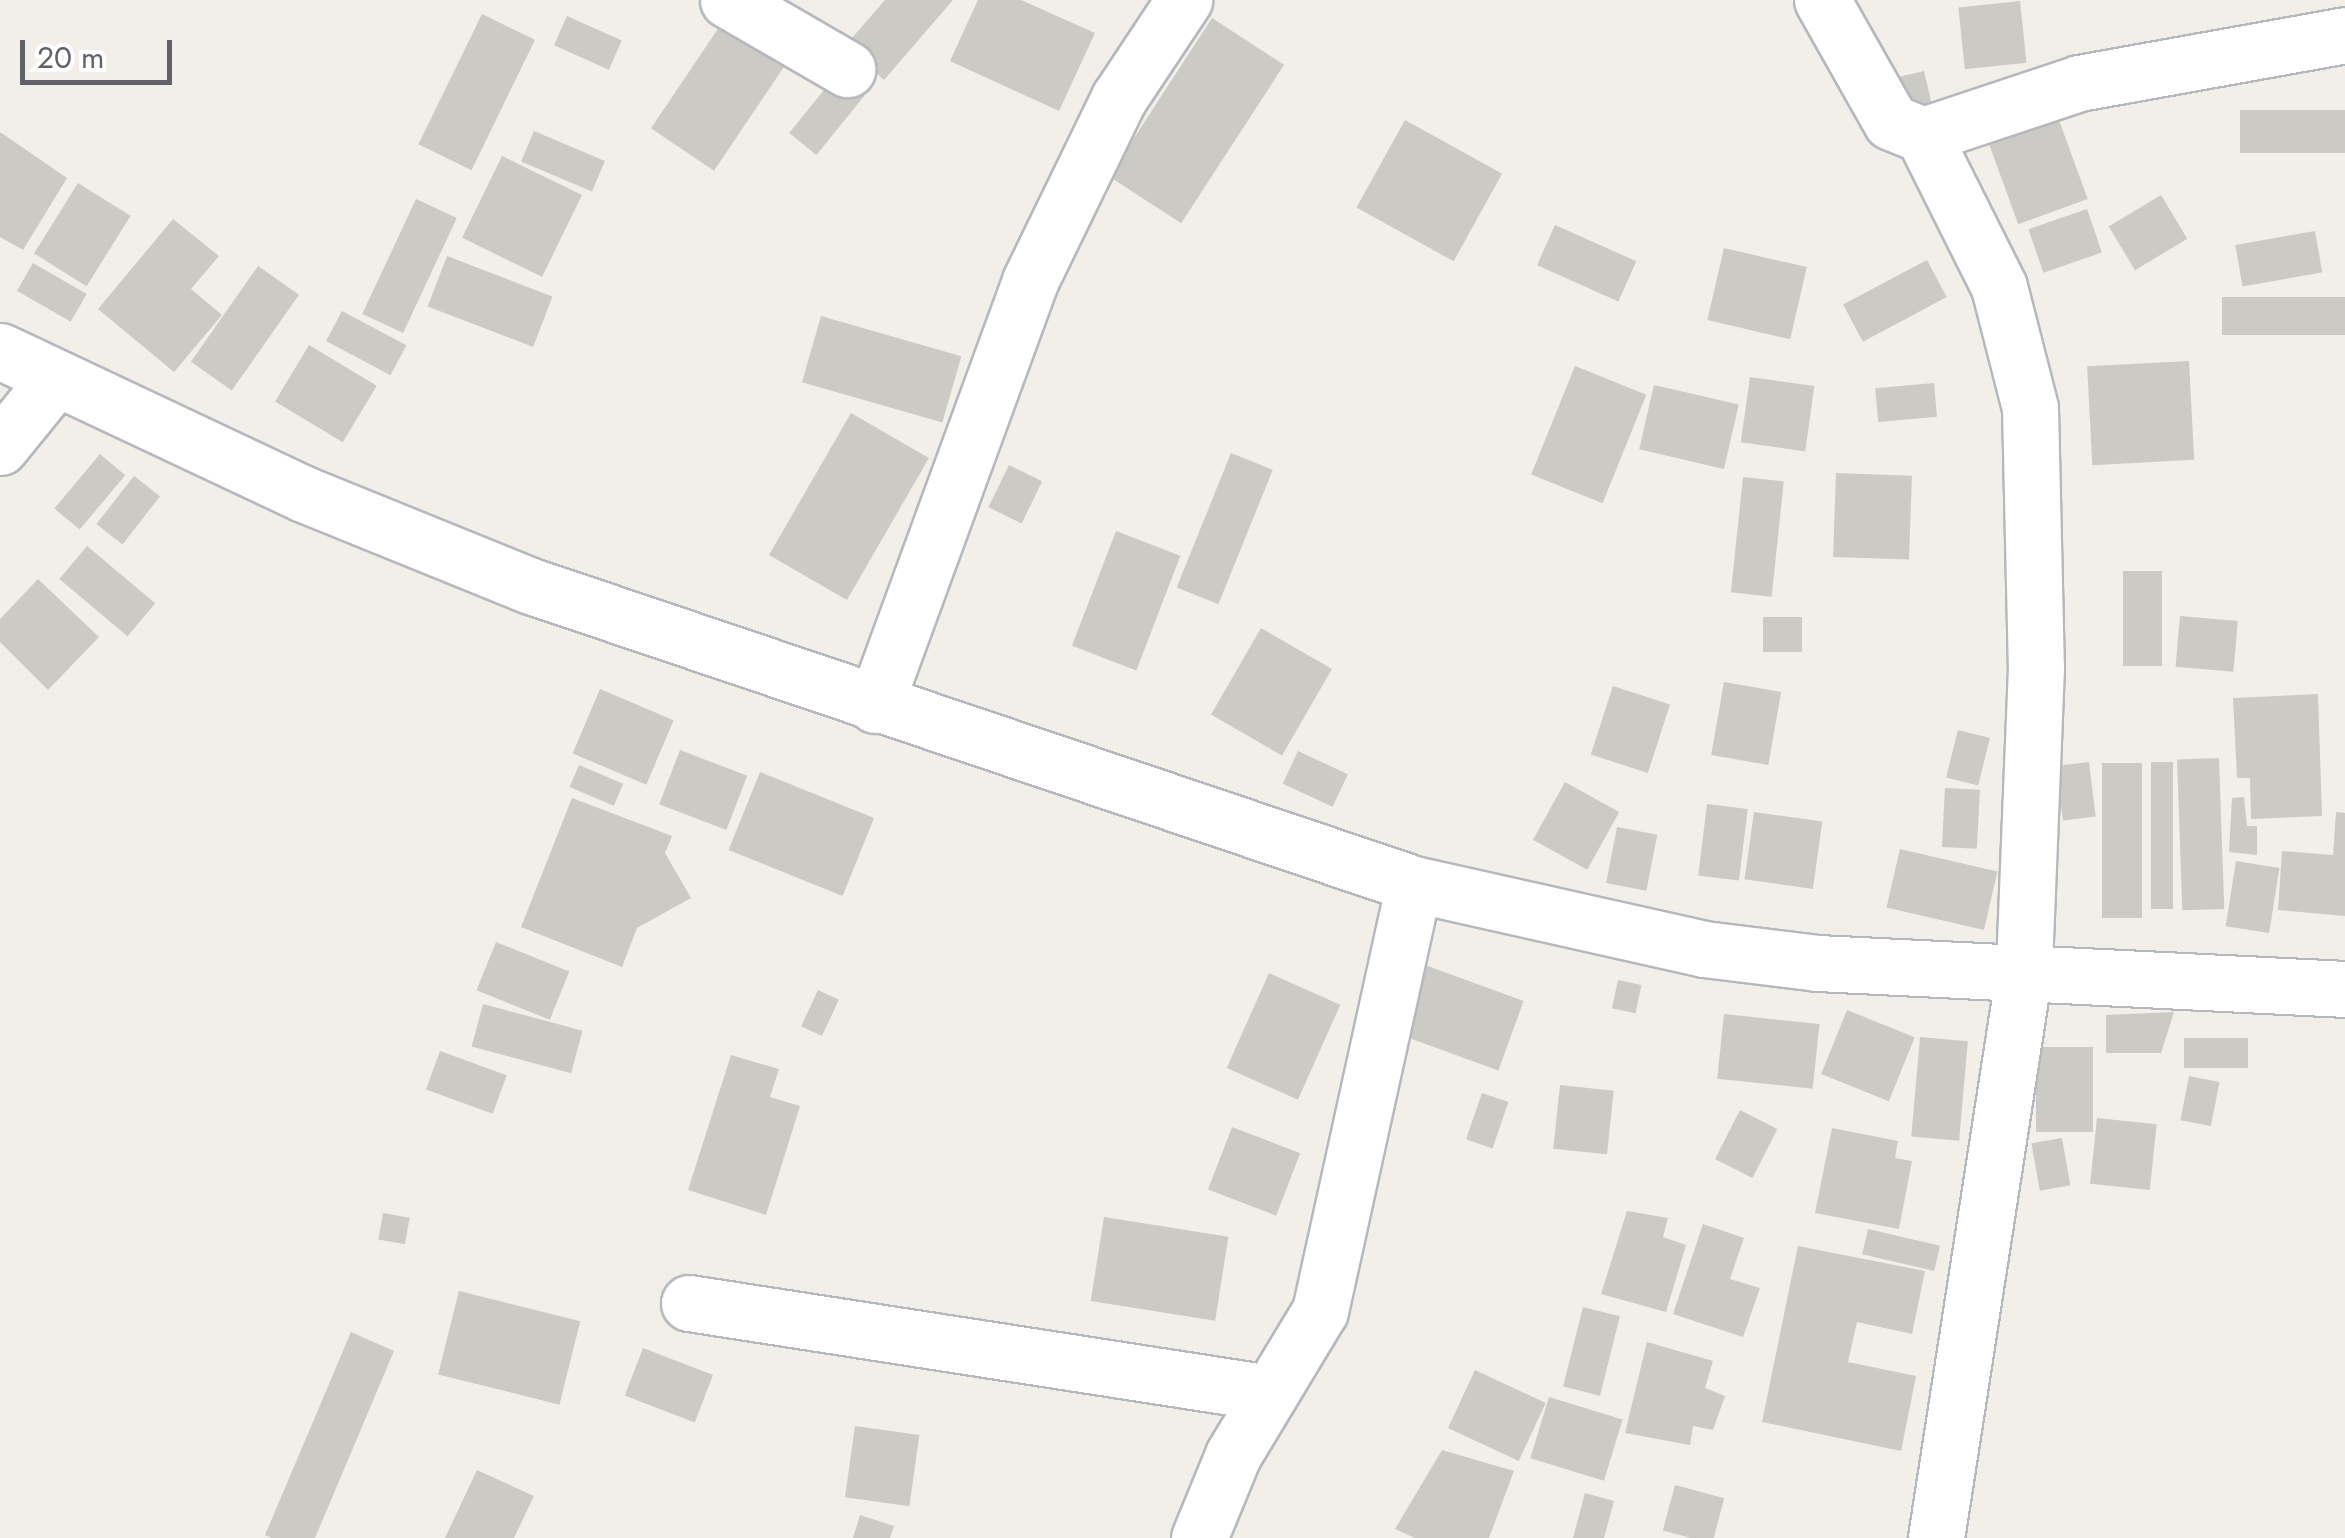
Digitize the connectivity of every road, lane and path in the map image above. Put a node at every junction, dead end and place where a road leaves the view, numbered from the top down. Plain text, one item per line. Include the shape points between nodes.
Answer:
1 (728, 0) edge
2 (1184, 0) edge
3 (1822, 0) edge
4 (2338, 24) edge
5 (847, 69) dead end
6 (1924, 135) junction
7 (0, 352) edge
8 (56, 378) junction
9 (0, 446) edge
10 (875, 705) junction
11 (1414, 884) junction
12 (2024, 972) junction
13 (2345, 989) edge
14 (689, 1303) dead end
15 (1270, 1393) junction
16 (1198, 1538) edge
17 (1936, 1538) edge

1 - 5 street
2 - 10 street via 1119,98 1030,280
3 - 6 street via 1891,122
4 - 6 street via 2079,83
6 - 12 street via 1999,287 2030,408 2036,668
7 - 8 street
8 - 9 street
8 - 10 street via 531,586
10 - 11 street
11 - 12 street via 1704,948
11 - 15 street via 1320,1310
12 - 13 street
12 - 17 street
14 - 15 street
15 - 16 street

